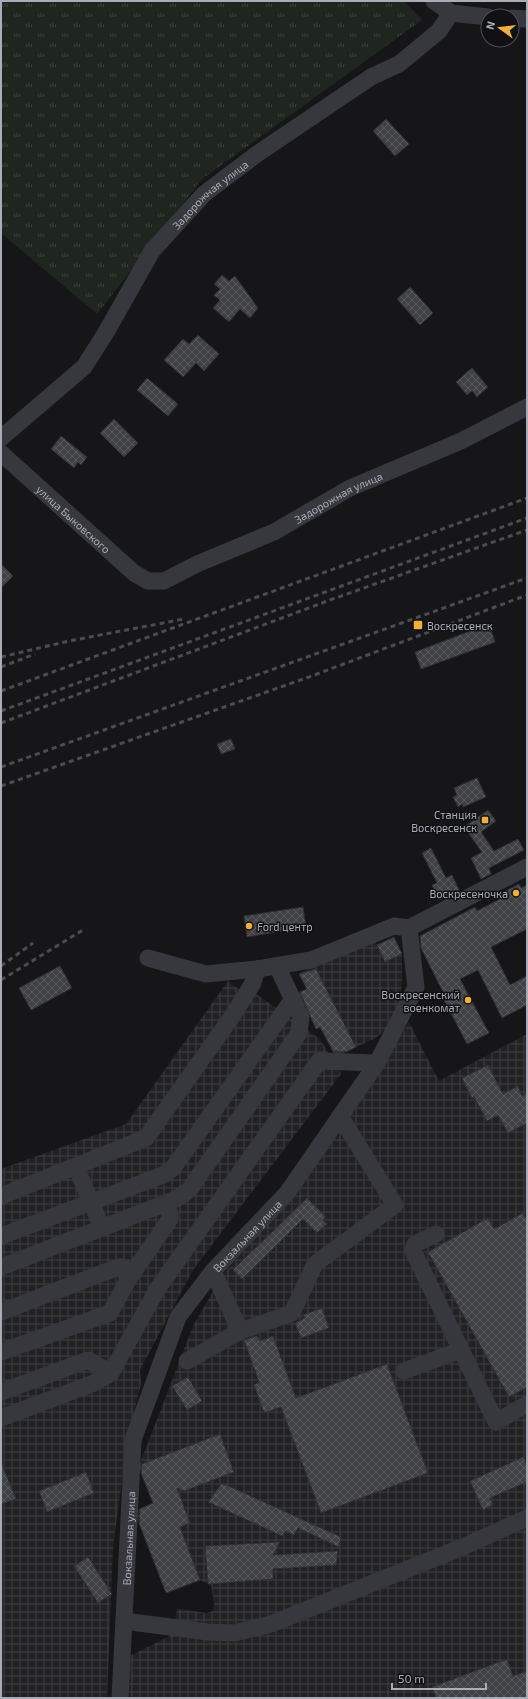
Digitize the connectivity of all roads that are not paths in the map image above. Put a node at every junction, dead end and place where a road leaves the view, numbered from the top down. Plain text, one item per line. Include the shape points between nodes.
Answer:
1 (434, 1) edge
2 (451, 13) junction
3 (480, 16) edge
4 (527, 407) edge
5 (1, 438) edge
6 (4, 460) edge
7 (148, 581) joint
8 (527, 867) edge
9 (409, 928) junction
10 (148, 958) dead end
11 (277, 966) junction
12 (258, 969) junction
13 (293, 999) junction
14 (377, 1063) junction
15 (340, 1116) junction
16 (76, 1166) junction
17 (1, 1196) edge
18 (91, 1203) junction
19 (165, 1204) junction
20 (102, 1228) junction
21 (436, 1234) dead end
22 (1, 1236) edge
23 (1, 1267) edge
24 (213, 1271) junction
25 (128, 1280) junction
26 (1, 1312) edge
27 (240, 1331) junction
28 (461, 1350) junction
29 (1, 1352) edge
30 (186, 1361) dead end
31 (404, 1371) dead end
32 (111, 1373) junction
33 (1, 1392) edge
34 (527, 1404) edge
35 (1, 1418) edge
36 (527, 1518) edge
37 (124, 1621) junction
38 (120, 1698) edge

1 - 2 street
2 - 3 street
2 - 5 street, Задорожная улица via 439,31 399,64 371,77 257,154 204,194 152,251 106,334 84,367
4 - 7 street, Задорожная улица via 461,440 350,488 274,532 197,564 164,581
6 - 7 street, улица Быковского via 134,573
8 - 9 street
9 - 11 street via 394,926 311,960
9 - 14 street, Вокзальная улица via 416,987
10 - 12 street via 206,974
11 - 12 street
11 - 13 street
12 - 16 street via 253,983 233,1015 146,1138
13 - 18 street via 172,1168 163,1175
13 - 19 street via 301,1017 299,1033 189,1190 176,1200
14 - 15 street, Вокзальная улица
14 - 32 street via 319,1061 158,1288
15 - 24 street, Вокзальная улица via 287,1193
15 - 27 street via 395,1205 316,1264 292,1313
16 - 17 street
16 - 18 street
18 - 20 street
18 - 22 street
19 - 20 street
19 - 25 street via 170,1219
20 - 23 street
21 - 28 street via 415,1244 413,1251
24 - 27 street
24 - 37 street, Вокзальная улица via 178,1317 133,1440
25 - 26 street via 123,1267 118,1267
25 - 29 street via 110,1313
27 - 30 street
28 - 31 street
28 - 34 street via 496,1422
32 - 33 street via 88,1360
32 - 35 street via 94,1383
36 - 37 street via 458,1549 271,1624 234,1633
37 - 38 street, Вокзальная улица

